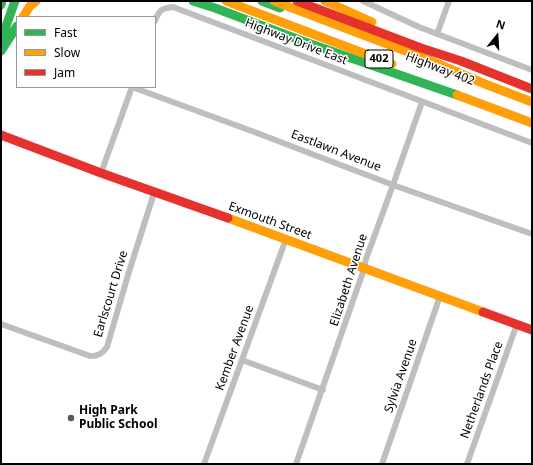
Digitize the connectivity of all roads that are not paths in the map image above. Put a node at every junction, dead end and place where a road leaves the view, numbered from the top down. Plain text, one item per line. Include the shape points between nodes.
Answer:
1 (2, 1) edge
2 (15, 1) edge
3 (36, 1) edge
4 (193, 1) edge
5 (197, 1) edge
6 (226, 1) edge
7 (262, 1) edge
8 (274, 1) edge
9 (297, 1) edge
10 (325, 1) edge
11 (363, 1) edge
12 (449, 1) edge
13 (1, 5) edge
14 (215, 8) junction
15 (24, 16) edge
16 (156, 19) edge
17 (16, 28) edge
18 (437, 34) junction
19 (1, 40) edge
20 (1, 51) edge
21 (461, 61) junction
22 (532, 70) edge
23 (485, 84) junction
24 (132, 88) edge
25 (135, 88) edge
26 (532, 89) edge
27 (422, 102) junction
28 (532, 102) edge
29 (532, 117) edge
30 (532, 123) edge
31 (1, 135) edge
32 (532, 143) edge
33 (101, 173) junction
34 (394, 185) junction
35 (154, 193) junction
36 (532, 234) edge
37 (286, 239) junction
38 (364, 269) junction
39 (440, 296) junction
40 (1, 324) edge
41 (517, 324) junction
42 (532, 330) edge
43 (242, 360) junction
44 (323, 390) junction
45 (204, 464) edge
46 (296, 464) edge
47 (382, 464) edge
48 (467, 464) edge

1 - 13 main road
2 - 19 main road
3 - 15 main road
4 - 14 main road
5 - 14 main road
6 - 29 main road, Highway 402 / 402
7 - 23 main road
8 - 23 main road, Highway 402 / 402
9 - 21 main road
10 - 21 main road
11 - 18 street
12 - 18 street
14 - 30 main road
16 - 27 street, Highway Drive East via 164,8 173,7
17 - 20 main road
18 - 22 street
21 - 26 main road
23 - 28 main road, Highway 402 / 402
24 - 33 street
25 - 34 street, Eastlawn Avenue
27 - 32 street, Highway Drive East
27 - 34 street, Elizabeth Avenue
31 - 33 main road, Exmouth Street
33 - 35 main road, Exmouth Street
34 - 36 street, Eastlawn Avenue
34 - 38 street, Elizabeth Avenue
35 - 37 main road, Exmouth Street
35 - 40 street, Earlscourt Drive via 104,352 90,356
37 - 38 main road, Exmouth Street
37 - 43 street, Kember Avenue
38 - 39 main road, Exmouth Street
38 - 44 street, Elizabeth Avenue
39 - 41 main road, Exmouth Street
39 - 47 street, Sylvia Avenue
41 - 42 main road, Exmouth Street
41 - 48 street, Netherlands Place
43 - 44 street
43 - 45 street, Kember Avenue
44 - 46 street, Elizabeth Avenue

